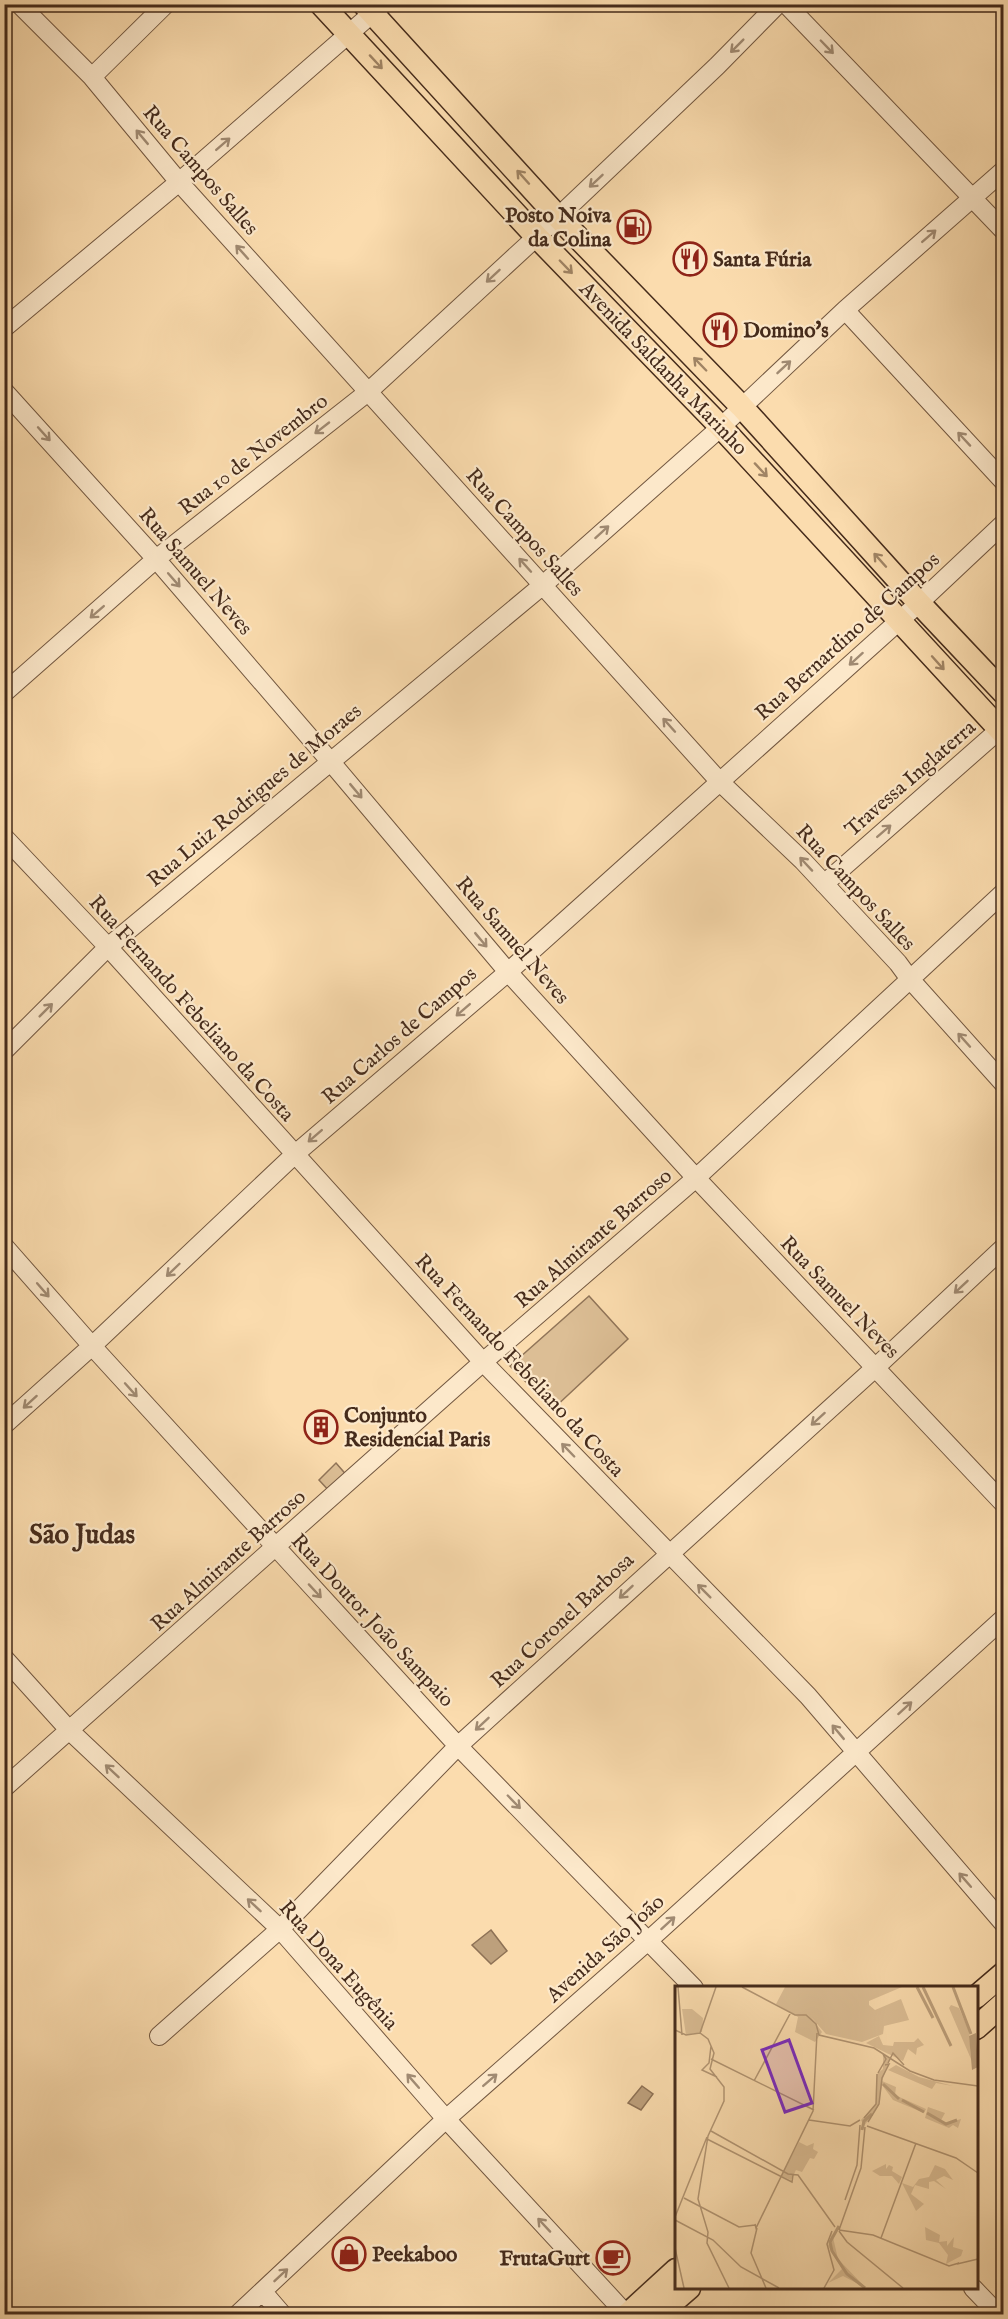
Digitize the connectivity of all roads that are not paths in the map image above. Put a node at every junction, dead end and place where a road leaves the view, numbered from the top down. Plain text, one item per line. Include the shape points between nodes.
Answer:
1 (19, 4) edge
2 (166, 4) edge
3 (321, 4) edge
4 (778, 4) edge
5 (786, 4) edge
6 (373, 7) edge
7 (350, 33) junction
8 (92, 77) junction
9 (1004, 170) edge
10 (179, 182) junction
11 (973, 198) junction
12 (558, 217) junction
13 (1004, 231) edge
14 (536, 236) junction
15 (845, 310) junction
16 (4, 328) edge
17 (4, 391) edge
18 (368, 392) junction
19 (741, 406) junction
20 (721, 427) junction
21 (1004, 482) edge
22 (1004, 523) edge
23 (156, 559) junction
24 (543, 585) junction
25 (919, 603) junction
26 (899, 620) junction
27 (4, 693) edge
28 (1004, 693) edge
29 (1001, 732) edge
30 (330, 761) junction
31 (720, 782) junction
32 (4, 837) edge
33 (824, 884) junction
34 (1004, 892) edge
35 (108, 947) junction
36 (508, 972) junction
37 (909, 978) junction
38 (4, 1051) edge
39 (1004, 1084) edge
40 (294, 1155) junction
41 (696, 1178) junction
42 (4, 1246) edge
43 (1004, 1247) edge
44 (92, 1346) junction
45 (483, 1362) junction
46 (876, 1367) junction
47 (4, 1425) edge
48 (1004, 1504) edge
49 (275, 1548) junction
50 (668, 1554) junction
51 (1004, 1618) edge
52 (4, 1658) edge
53 (70, 1731) junction
54 (458, 1746) junction
55 (856, 1752) junction
56 (4, 1788) edge
57 (1004, 1924) edge
58 (279, 1929) junction
59 (649, 1940) junction
60 (1004, 1973) edge
61 (692, 1986) edge
62 (978, 1995) edge
63 (1004, 2003) edge
64 (978, 2026) edge
65 (159, 2036) dead end
66 (446, 2119) junction
67 (675, 2271) edge
68 (688, 2289) edge
69 (975, 2289) edge
70 (263, 2292) junction
71 (238, 2314) edge
72 (282, 2314) edge
73 (627, 2314) edge
74 (659, 2314) edge
75 (998, 2314) edge

1 - 8 street, Rua Campos Salles
2 - 8 street
3 - 7 main road, Avenida Saldanha Marinho
4 -> 12 street, Rua 10 de Novembro
5 -> 11 street
6 - 7 street
12 -> 6 main road, Avenida Saldanha Marinho
10 -> 7 street
7 -> 14 main road, Avenida Saldanha Marinho
10 -> 8 street, Rua Campos Salles
9 - 11 street, Rua Luiz Rodrigues de Moraes
10 - 16 street
18 -> 10 street, Rua Campos Salles
11 - 13 street
15 -> 11 street, Rua Luiz Rodrigues de Moraes
12 - 14 street, Rua 10 de Novembro
19 -> 12 main road, Avenida Saldanha Marinho
14 -> 18 street, Rua 10 de Novembro
14 -> 20 main road, Avenida Saldanha Marinho
19 -> 15 street, Rua Luiz Rodrigues de Moraes
21 -> 15 street
17 -> 23 street, Rua Samuel Neves
18 -> 23 street, Rua 10 de Novembro
24 -> 18 street, Rua Campos Salles
19 - 20 street, Rua Luiz Rodrigues de Moraes
25 -> 19 main road, Avenida Saldanha Marinho
24 -> 20 street, Rua Luiz Rodrigues de Moraes
20 -> 26 main road, Avenida Saldanha Marinho
22 - 25 street, Rua Bernardino de Campos
23 -> 27 street, Rua 10 de Novembro
23 -> 30 street, Rua Samuel Neves
24 - 30 street, Rua Luiz Rodrigues de Moraes
31 -> 24 street, Rua Campos Salles
25 - 26 street, Rua Bernardino de Campos
25 - 28 main road, Avenida Saldanha Marinho
26 -> 29 main road, Avenida Saldanha Marinho
26 -> 31 street, Rua Bernardino de Campos
33 -> 29 street, Travessa Inglaterra
30 - 35 street, Rua Luiz Rodrigues de Moraes
30 -> 36 street, Rua Samuel Neves
33 -> 31 street, Rua Campos Salles
31 - 36 street, Rua Carlos de Campos
32 - 35 street, Rua Fernando Febeliano da Costa
33 - 37 street, Rua Campos Salles
34 - 37 street, Rua Almirante Barroso
38 -> 35 street, Rua Luiz Rodrigues de Moraes
35 - 40 street, Rua Fernando Febeliano da Costa
36 -> 40 street, Rua Carlos de Campos
36 - 41 street, Rua Samuel Neves
39 -> 37 street, Rua Campos Salles
37 - 41 street, Rua Almirante Barroso
40 -> 44 street, Rua Carlos de Campos
40 - 45 street, Rua Fernando Febeliano da Costa
41 - 45 street, Rua Almirante Barroso
41 - 46 street, Rua Samuel Neves
42 -> 44 street, Rua Doutor João Sampaio
43 -> 46 street, Rua Coronel Barbosa
44 -> 47 street, Rua Carlos de Campos
44 -> 49 street, Rua Doutor João Sampaio
45 - 49 street, Rua Almirante Barroso
50 -> 45 street, Rua Fernando Febeliano da Costa
46 - 48 street, Rua Samuel Neves
46 -> 50 street, Rua Coronel Barbosa
49 - 53 street, Rua Almirante Barroso
49 -> 54 street, Rua Doutor João Sampaio
50 -> 54 street, Rua Coronel Barbosa
55 -> 50 street, Rua Fernando Febeliano da Costa via 808,1696
55 -> 51 street, Avenida São João
52 - 53 street, Rua Dona Eugênia
53 - 56 street, Rua Almirante Barroso
58 -> 53 street, Rua Dona Eugênia
54 - 58 street, Rua Coronel Barbosa
54 -> 59 street, Rua Doutor João Sampaio
57 -> 55 street, Rua Fernando Febeliano da Costa
59 -> 55 street, Avenida São João
58 - 65 street, Rua Coronel Barbosa
66 -> 58 street, Rua Dona Eugênia
59 - 61 street, Rua Doutor João Sampaio
66 -> 59 street, Avenida São João
60 - 62 main road
63 - 64 main road
70 -> 66 street, Avenida São João
73 -> 66 street, Rua Dona Eugênia
67 - 73 main road
68 - 74 main road
69 - 75 street
70 - 71 street, Avenida São João
70 - 72 street

